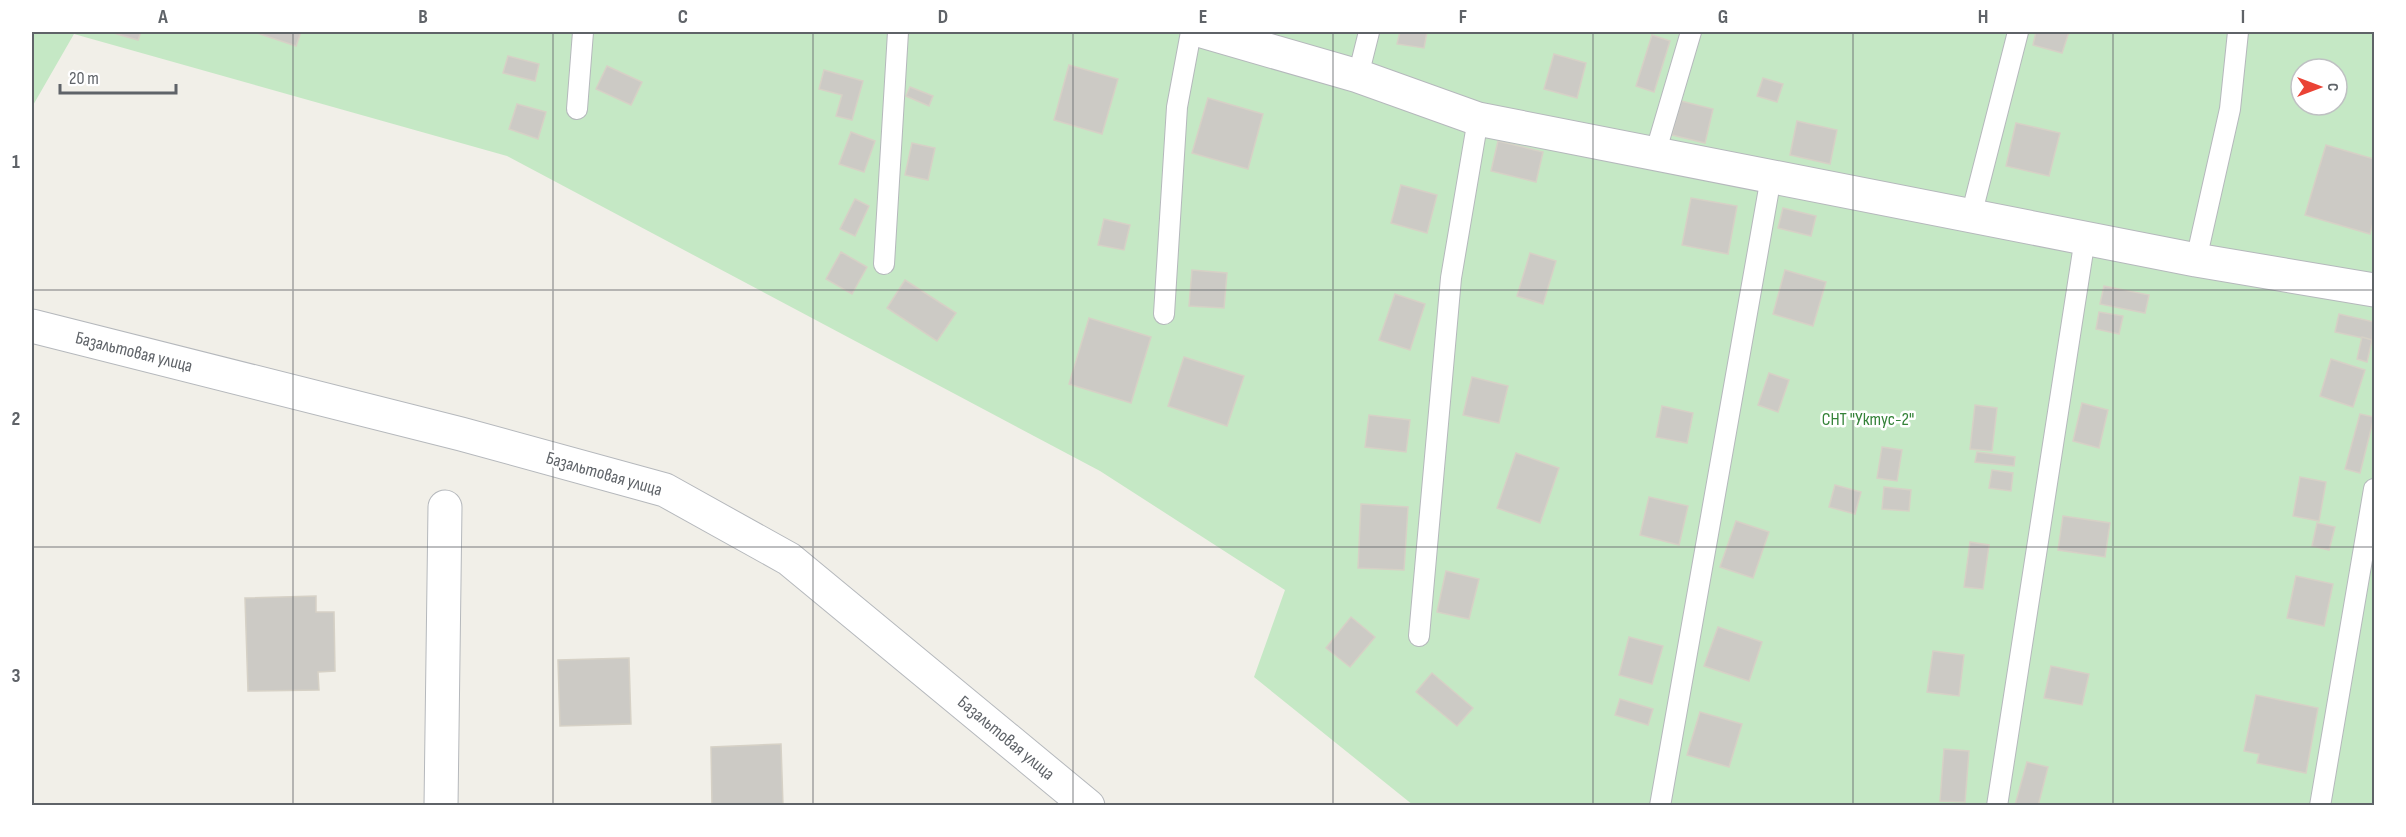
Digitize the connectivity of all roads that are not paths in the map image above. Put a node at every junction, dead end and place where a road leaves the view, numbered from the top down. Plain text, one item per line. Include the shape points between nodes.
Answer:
1 (583, 32) edge
2 (897, 32) edge
3 (1191, 32) edge
4 (1205, 32) edge
5 (1369, 32) edge
6 (1691, 32) edge
7 (2018, 32) edge
8 (2238, 32) edge
9 (1358, 76) junction
10 (576, 109) dead end
11 (1478, 119) junction
12 (1655, 154) junction
13 (1771, 177) junction
14 (1971, 216) junction
15 (2085, 238) junction
16 (2196, 260) junction
17 (884, 264) dead end
18 (2374, 290) edge
19 (1164, 314) dead end
20 (32, 326) edge
21 (2374, 489) edge
22 (445, 507) dead end
23 (1419, 636) dead end
24 (441, 806) edge
25 (1088, 806) edge
26 (1660, 806) edge
27 (1997, 806) edge
28 (2320, 806) edge

1 - 10 lane
2 - 17 lane
3 - 19 lane via 1177,107
4 - 9 street
5 - 9 lane
6 - 12 lane
7 - 14 lane
8 - 16 lane via 2230,109
9 - 11 street
11 - 12 street
11 - 23 lane via 1451,278
12 - 13 street
13 - 14 street
13 - 26 lane
14 - 15 street
15 - 16 street
15 - 27 lane
16 - 18 street
20 - 25 street, Базальтовая улица via 664,489 789,559
21 - 28 lane
22 - 24 street

